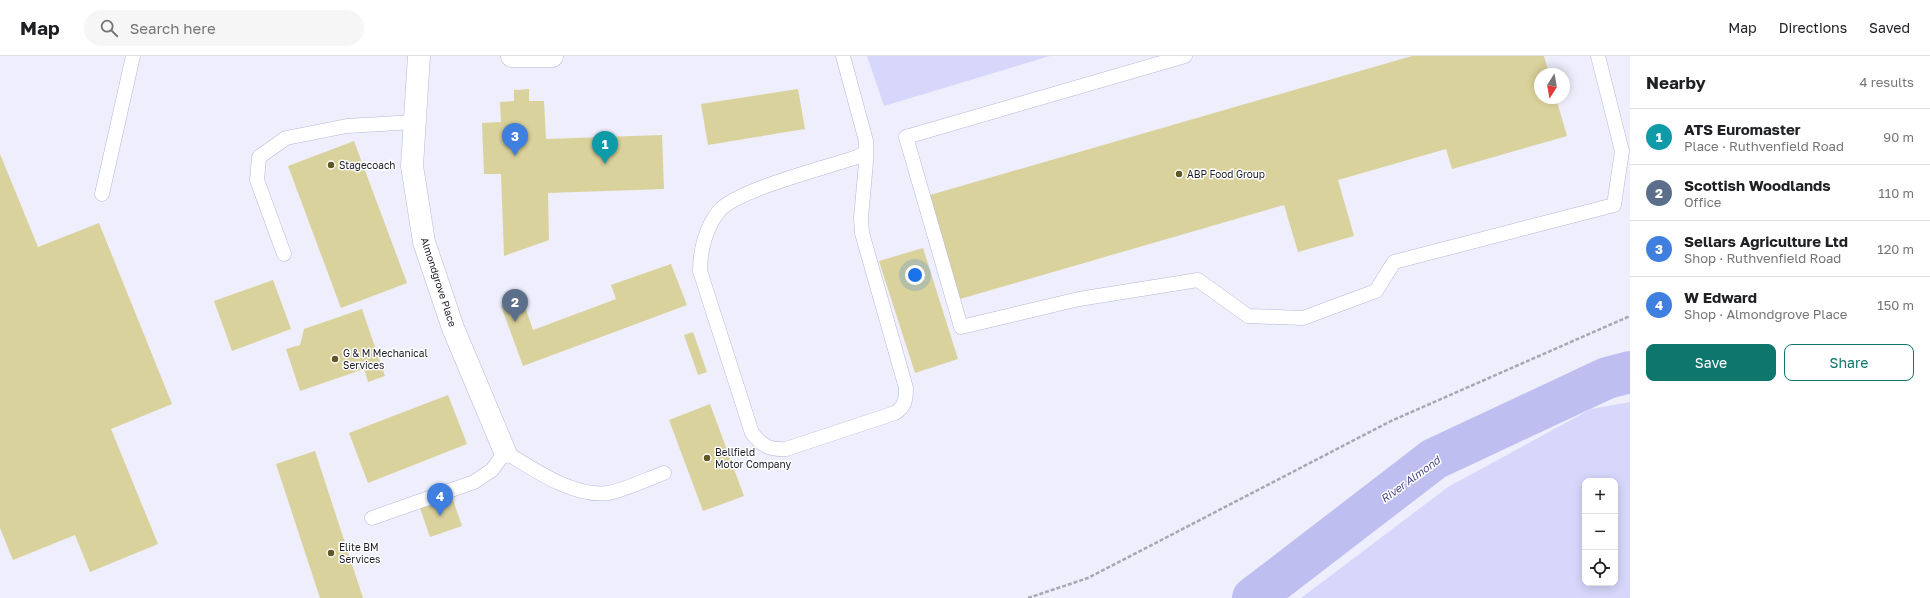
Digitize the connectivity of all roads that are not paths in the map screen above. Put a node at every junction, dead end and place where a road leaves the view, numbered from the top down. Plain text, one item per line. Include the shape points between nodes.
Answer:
1 (134, 56) edge
2 (420, 56) edge
3 (512, 56) edge
4 (552, 56) edge
5 (843, 56) edge
6 (1185, 56) edge
7 (1598, 56) edge
8 (415, 122) junction
9 (866, 153) junction
10 (102, 194) dead end
11 (284, 254) dead end
12 (504, 452) junction
13 (664, 473) dead end
14 (372, 518) dead end

1 - 10 lane
2 - 8 street, Almondgrove Place
3 - 4 street
5 - 9 lane via 866,141
6 - 7 lane via 906,137 961,327 1079,299 1198,280 1248,316 1303,318 1376,291 1394,262 1614,205 1622,151
8 - 11 lane via 347,126 286,138 259,157 257,180
8 - 12 street, Almondgrove Place via 412,166 424,242 453,328
9 - 9 lane via 862,233 906,388 904,404 896,413 786,449 771,449 764,446 752,433 702,278 700,258 705,238 719,210 730,201
12 - 13 lane via 580,492 608,493
12 - 14 lane via 492,470 474,482

